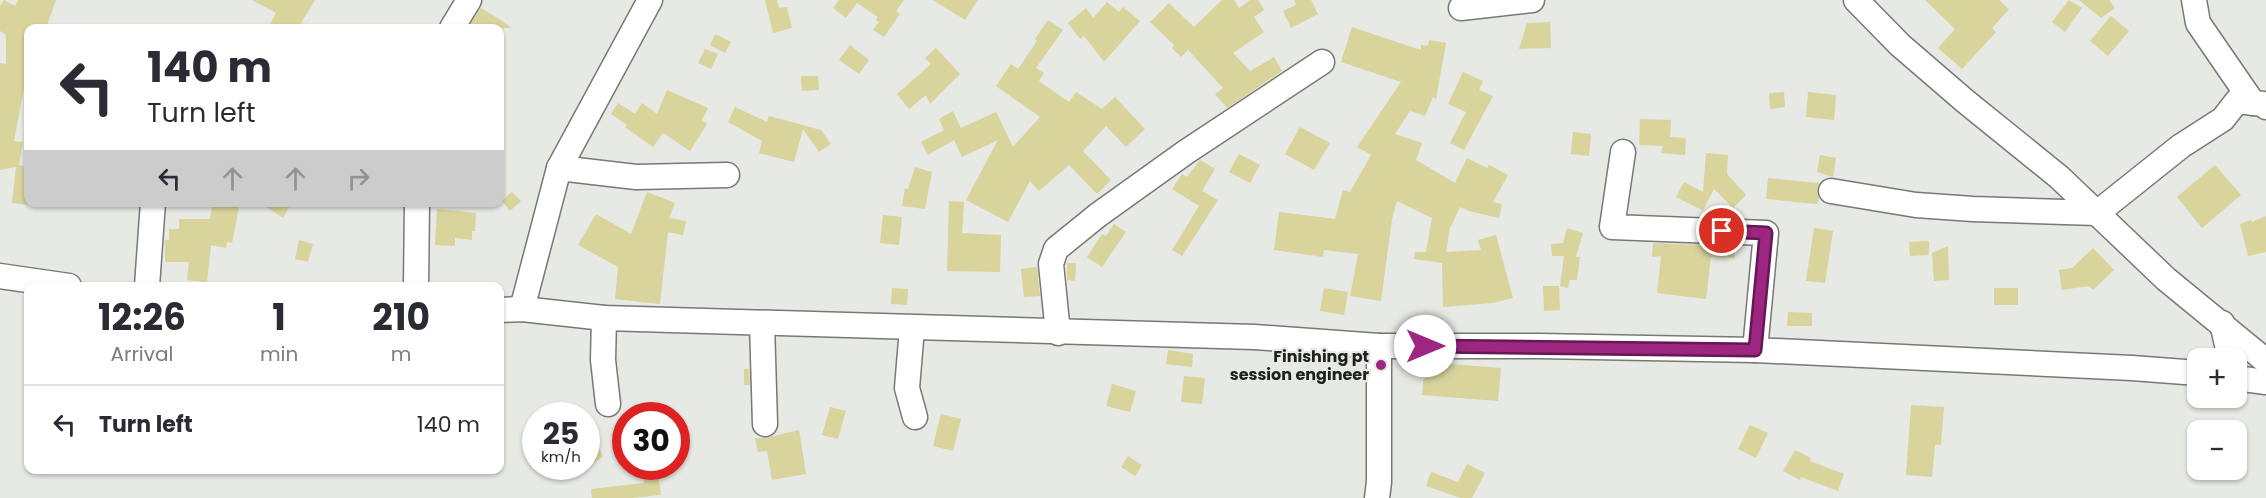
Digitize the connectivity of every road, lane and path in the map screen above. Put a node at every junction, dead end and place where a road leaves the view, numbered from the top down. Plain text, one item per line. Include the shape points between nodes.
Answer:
1 (469, 0) edge
2 (650, 0) edge
3 (1532, 0) edge
4 (1856, 0) edge
5 (2194, 0) edge
6 (1461, 8) dead end
7 (454, 24) edge
8 (1322, 62) dead end
9 (2260, 105) edge
10 (1623, 152) dead end
11 (559, 168) junction
12 (727, 175) dead end
13 (1831, 191) dead end
14 (153, 207) edge
15 (417, 207) edge
16 (2097, 213) junction
17 (0, 276) edge
18 (41, 282) edge
19 (147, 282) edge
20 (416, 282) edge
21 (511, 309) edge
22 (604, 318) junction
23 (762, 323) junction
24 (2222, 323) junction
25 (912, 328) junction
26 (1058, 333) junction
27 (1379, 346) junction
28 (2228, 348) edge
29 (1755, 350) junction
30 (2266, 361) edge
31 (2187, 373) edge
32 (2247, 379) edge
33 (2266, 382) edge
34 (608, 404) dead end
35 (915, 417) dead end
36 (765, 424) dead end
37 (1377, 498) edge

1 - 7 street
2 - 11 street
3 - 6 street
4 - 16 street via 1900,45
5 - 9 street via 2198,23
8 - 26 street via 1178,158 1056,249 1051,264
9 - 16 street via 2237,101 2223,119 2181,146
10 - 29 street via 1612,227 1766,233
11 - 12 street via 636,177
11 - 21 street
13 - 16 street via 1973,209
14 - 19 street
15 - 20 street
16 - 24 street via 2166,279
17 - 18 street
21 - 22 street
22 - 23 street
22 - 34 street
23 - 25 street
23 - 36 street
24 - 28 street
24 - 30 street
25 - 26 street
25 - 35 street via 907,388
26 - 27 street via 1254,337
27 - 29 street
27 - 37 street
29 - 31 street
32 - 33 street

